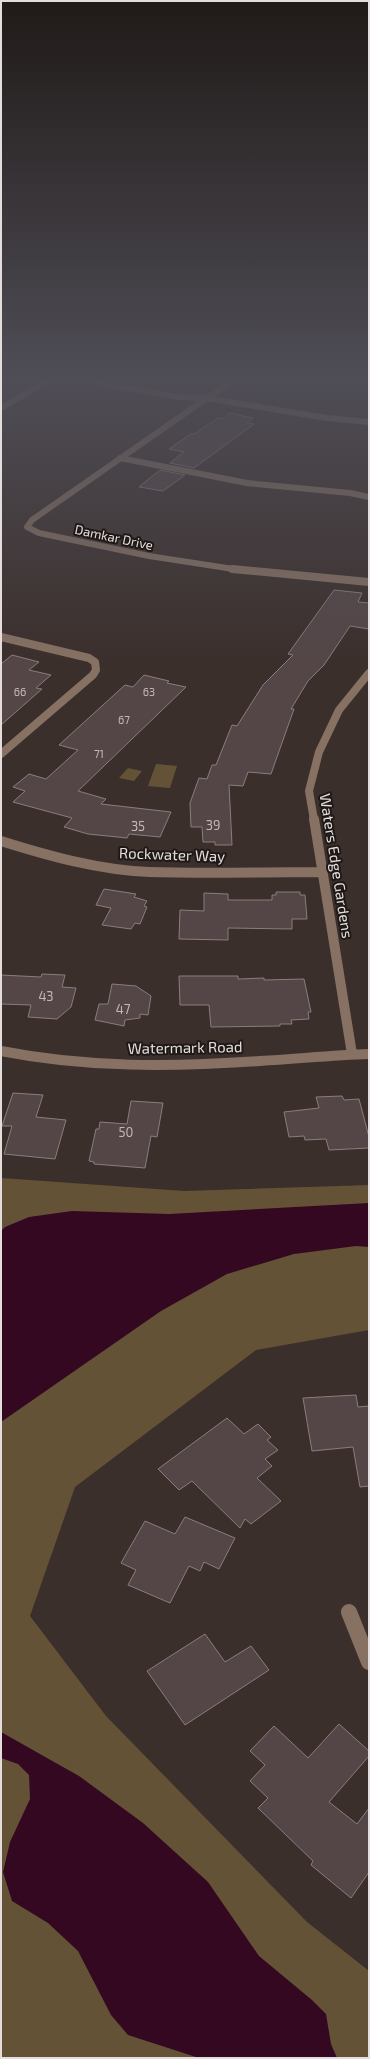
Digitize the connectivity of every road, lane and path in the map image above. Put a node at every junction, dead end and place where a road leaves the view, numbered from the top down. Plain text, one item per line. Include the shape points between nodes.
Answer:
1 (101, 471) edge
2 (186, 471) edge
3 (369, 497) edge
4 (369, 582) edge
5 (1, 637) edge
6 (369, 673) edge
7 (1, 754) edge
8 (1, 842) edge
9 (322, 872) junction
10 (1, 1051) edge
11 (352, 1054) junction
12 (369, 1054) edge
13 (349, 1612) dead end
14 (369, 1662) edge

1 - 4 street, Damkar Drive via 32,520 28,527 39,533 172,561 252,572
2 - 3 street via 247,483
5 - 7 street via 89,658 96,666 94,675
6 - 9 street, Waters Edge Gardens via 340,710 319,752 309,791
8 - 9 street, Rockwater Way via 94,865 148,872
9 - 11 street, Waters Edge Gardens
10 - 11 street, Watermark Road via 77,1062 147,1065 245,1062
11 - 12 street, Watermark Road
13 - 14 street

